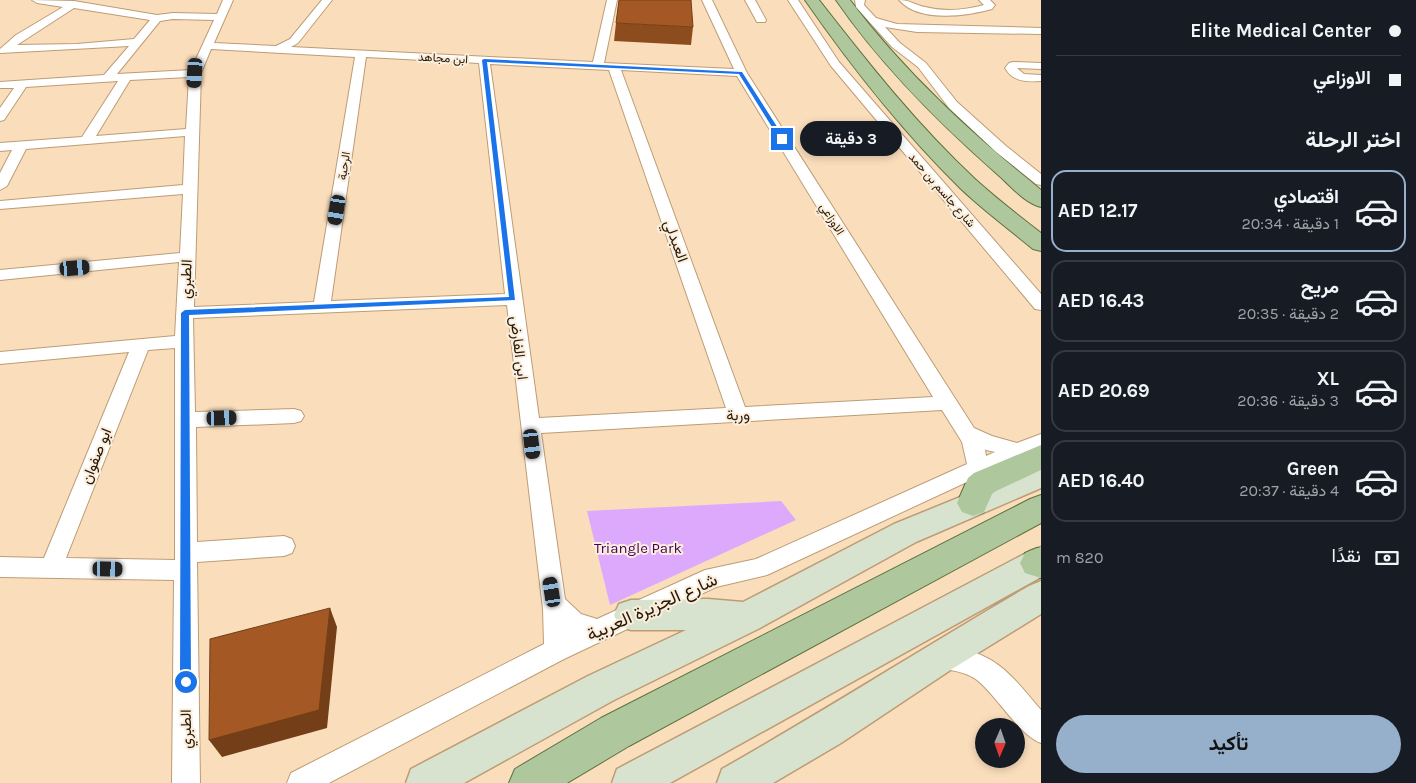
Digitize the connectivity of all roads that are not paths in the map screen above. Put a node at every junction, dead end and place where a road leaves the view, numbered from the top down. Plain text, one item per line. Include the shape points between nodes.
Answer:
1 (37, 0) edge
2 (80, 0) edge
3 (327, 0) edge
4 (612, 0) edge
5 (708, 0) edge
6 (750, 0) edge
7 (793, 0) edge
8 (812, 0) edge
9 (904, 0) edge
10 (984, 0) edge
11 (853, 1) edge
12 (70, 6) junction
13 (224, 8) edge
14 (953, 14) junction
15 (157, 18) junction
16 (761, 20) dead end
17 (873, 20) junction
18 (830, 24) junction
19 (1041, 31) edge
20 (969, 32) junction
21 (1041, 36) edge
22 (0, 37) edge
23 (20, 37) junction
24 (136, 42) junction
25 (896, 45) junction
26 (206, 46) junction
27 (297, 46) junction
28 (3, 52) edge
29 (361, 54) junction
30 (484, 60) junction
31 (1041, 66) edge
32 (606, 67) junction
33 (195, 73) junction
34 (741, 73) junction
35 (126, 77) junction
36 (108, 78) junction
37 (1041, 78) edge
38 (23, 84) junction
39 (0, 85) edge
40 (925, 98) junction
41 (0, 116) edge
42 (192, 132) junction
43 (86, 141) junction
44 (21, 146) junction
45 (0, 147) edge
46 (1039, 181) edge
47 (0, 186) edge
48 (190, 189) junction
49 (0, 205) edge
50 (1038, 208) edge
51 (1003, 213) junction
52 (1041, 244) edge
53 (1041, 255) edge
54 (187, 258) junction
55 (0, 275) edge
56 (513, 299) junction
57 (1041, 305) edge
58 (322, 307) junction
59 (185, 313) junction
60 (184, 341) junction
61 (141, 345) junction
62 (0, 358) edge
63 (947, 403) junction
64 (738, 415) junction
65 (294, 416) dead end
66 (186, 420) junction
67 (530, 426) junction
68 (967, 433) junction
69 (1041, 442) edge
70 (1029, 454) edge
71 (976, 468) junction
72 (1041, 475) edge
73 (973, 504) junction
74 (1041, 508) edge
75 (284, 546) dead end
76 (185, 562) junction
77 (0, 566) edge
78 (51, 568) junction
79 (1040, 571) edge
80 (555, 605) junction
81 (631, 615) junction
82 (746, 618) junction
83 (598, 631) junction
84 (888, 643) junction
85 (555, 651) junction
86 (940, 657) junction
87 (876, 698) junction
88 (1041, 730) edge
89 (187, 780) edge
90 (301, 783) edge
91 (425, 783) edge
92 (529, 783) edge
93 (631, 783) edge
94 (736, 783) edge

1 - 12 street
2 - 12 street
3 - 27 street
4 - 32 street
5 - 34 street, الاوزاعي
6 - 16 street
7 - 57 street, شارع جاسم بن حمد via 835,64
8 - 18 main road, شارع جاسم بن حمد
9 - 14 street via 912,6
10 - 14 street via 990,7
11 - 17 street
11 - 40 main road via 867,34
12 - 15 street
12 - 23 street
13 - 15 street via 175,12
13 - 26 street, الطبري
14 - 20 street
15 - 24 street
17 - 20 street via 906,28
17 - 25 street
18 - 50 main road via 953,147
18 - 51 main road, شارع جاسم بن حمد via 880,89 932,148
19 - 20 street
20 - 21 street
20 - 25 street via 915,35 901,39
22 - 23 street
23 - 28 street
24 - 28 street
24 - 36 street
25 - 40 main road via 895,50 923,90
25 - 46 street via 922,65 953,105
26 - 27 street, ابن مجاهد via 279,49
26 - 33 street, الطبري
27 - 29 street, ابن مجاهد
29 - 30 street, ابن مجاهد
29 - 58 street, الرحبة
30 - 32 street, ابن مجاهد
30 - 56 street, ابن الفارض
31 - 37 street via 1010,68 1021,77
32 - 34 street, ابن مجاهد
32 - 64 street, العبدلي
33 - 35 street
33 - 42 street, الطبري
34 - 63 street, الاوزاعي
35 - 36 street
35 - 43 street
36 - 38 street
38 - 39 street
38 - 41 street
40 - 50 main road
42 - 43 street
42 - 48 street, الطبري
43 - 44 street
44 - 45 street
44 - 47 street
48 - 49 street
48 - 54 street, الطبري
51 - 52 main road, شارع جاسم بن حمد
51 - 53 main road via 1016,233
54 - 55 street
54 - 59 street, الطبري
56 - 58 street
56 - 67 street, ابن الفارض
58 - 59 street
59 - 60 street, الطبري
60 - 61 street
60 - 66 street, الطبري
61 - 62 street
61 - 78 street, ابو صفوان
63 - 64 street, وربة
63 - 68 street, الاوزاعي
64 - 67 street, وربة
65 - 66 street
66 - 76 street, الطبري
67 - 80 street, ابن الفارض
68 - 70 street
68 - 71 street, الاوزاعي via 976,450
69 - 70 street, شارع الجزيرة العربية
70 - 71 street, شارع الجزيرة العربية
70 - 73 main road via 978,487
71 - 81 street, شارع الجزيرة العربية via 759,568 713,577
72 - 73 main road
73 - 82 main road via 905,533
74 - 92 main road via 615,732
75 - 76 street
76 - 78 street
76 - 89 street, الطبري
77 - 78 street
79 - 84 main road
79 - 86 main road
80 - 83 street via 573,622
80 - 85 street, ابن الفارض via 558,635
81 - 82 main road via 708,614
81 - 83 street, شارع الجزيرة العربية
82 - 91 main road via 601,688
83 - 85 street, شارع الجزيرة العربية
84 - 87 main road
84 - 93 main road
85 - 90 street, شارع الجزيرة العربية
86 - 87 main road
86 - 88 street via 980,667
87 - 94 main road

